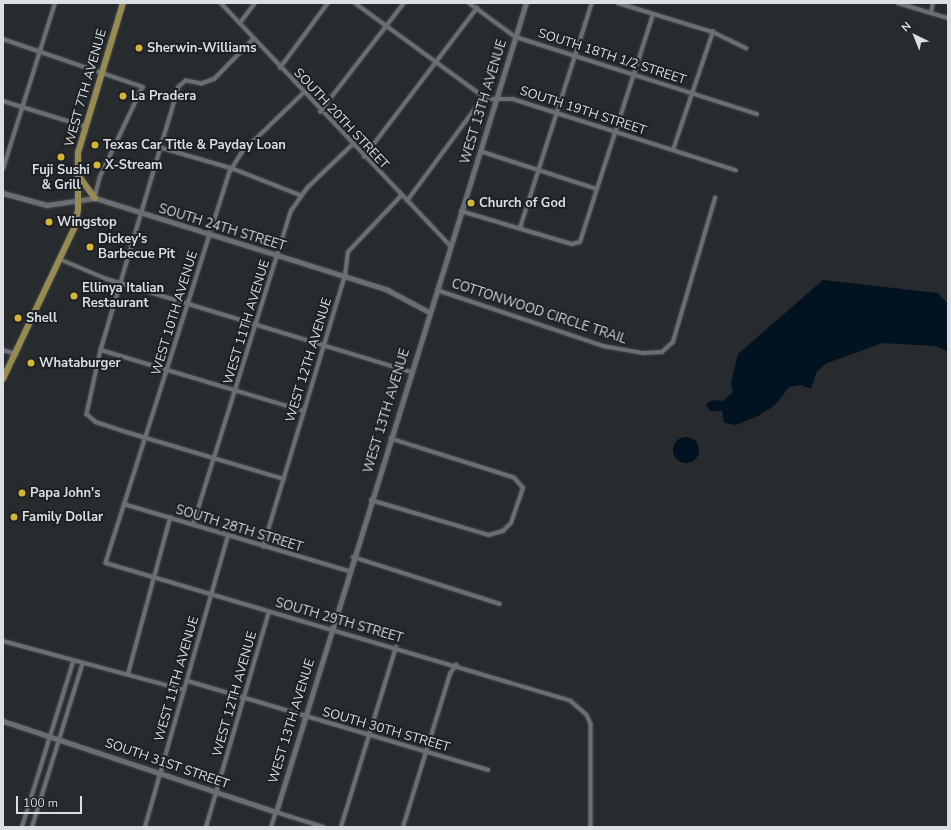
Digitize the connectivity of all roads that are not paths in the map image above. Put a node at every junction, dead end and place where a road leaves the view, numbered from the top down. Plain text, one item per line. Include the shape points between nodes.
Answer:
1 (55, 3) edge
2 (123, 3) edge
3 (221, 3) edge
4 (255, 3) edge
5 (328, 3) edge
6 (356, 3) edge
7 (404, 3) edge
8 (470, 3) edge
9 (526, 3) edge
10 (592, 3) edge
11 (618, 3) edge
12 (898, 3) edge
13 (933, 3) edge
14 (477, 8) junction
15 (931, 13) junction
16 (653, 14) junction
17 (948, 18) edge
18 (240, 23) junction
19 (386, 26) junction
20 (713, 32) junction
21 (516, 37) junction
22 (3, 39) edge
23 (254, 39) junction
24 (746, 48) dead end
25 (40, 51) junction
26 (576, 56) junction
27 (436, 62) junction
28 (280, 68) junction
29 (101, 72) junction
30 (634, 74) junction
31 (692, 93) junction
32 (303, 94) junction
33 (483, 98) junction
34 (497, 99) junction
35 (3, 101) edge
36 (22, 106) junction
37 (320, 112) junction
38 (558, 114) junction
39 (757, 114) dead end
40 (84, 126) junction
41 (616, 132) junction
42 (352, 145) junction
43 (162, 148) junction
44 (480, 150) junction
45 (674, 150) junction
46 (364, 157) junction
47 (231, 168) junction
48 (3, 169) edge
49 (539, 170) junction
50 (736, 170) dead end
51 (77, 173) junction
52 (597, 189) junction
53 (3, 193) edge
54 (300, 195) junction
55 (401, 196) junction
56 (95, 198) junction
57 (715, 198) dead end
58 (78, 199) junction
59 (407, 202) junction
60 (461, 210) junction
61 (142, 215) junction
62 (520, 228) junction
63 (210, 235) junction
64 (450, 245) junction
65 (277, 256) junction
66 (62, 260) junction
67 (345, 276) junction
68 (120, 284) junction
69 (437, 290) junction
70 (189, 304) junction
71 (429, 312) junction
72 (257, 324) junction
73 (325, 343) junction
74 (3, 350) edge
75 (101, 350) junction
76 (16, 354) junction
77 (168, 371) junction
78 (411, 372) junction
79 (3, 379) edge
80 (236, 391) junction
81 (304, 411) junction
82 (146, 438) junction
83 (390, 439) junction
84 (215, 459) junction
85 (284, 479) junction
86 (371, 500) junction
87 (124, 504) junction
88 (170, 518) junction
89 (193, 525) junction
90 (228, 536) junction
91 (263, 547) junction
92 (353, 557) junction
93 (106, 563) joint
94 (349, 571) junction
95 (155, 577) junction
96 (213, 593) junction
97 (500, 604) dead end
98 (269, 612) junction
99 (331, 629) junction
100 (3, 641) edge
101 (396, 647) junction
102 (73, 662) junction
103 (82, 665) junction
104 (456, 665) junction
105 (128, 674) junction
106 (188, 681) junction
107 (185, 690) junction
108 (244, 699) junction
109 (305, 717) junction
110 (3, 721) edge
111 (50, 736) junction
112 (369, 736) junction
113 (60, 740) junction
114 (426, 752) junction
115 (488, 770) dead end
116 (160, 773) junction
117 (216, 792) junction
118 (276, 812) junction
119 (22, 827) edge
120 (32, 827) edge
121 (145, 827) edge
122 (206, 827) edge
123 (271, 827) edge
124 (324, 827) edge
125 (342, 827) edge
126 (404, 827) edge
127 (591, 827) edge

1 - 25 street
2 - 29 main road, WEST 7TH AVENUE
3 - 18 street, SOUTH 20TH STREET
4 - 18 street
5 - 28 street
6 - 19 street
7 - 19 street
8 - 14 street, SOUTH 18TH 1/2 STREET
9 - 21 street, WEST 13TH AVENUE
10 - 26 street
11 - 16 street
12 - 15 street
13 - 15 street
14 - 21 street, SOUTH 18TH 1/2 STREET
14 - 27 street
15 - 17 street
16 - 20 street
16 - 30 street
18 - 23 street, SOUTH 20TH STREET
19 - 27 street
19 - 37 street
20 - 24 street
20 - 31 street
21 - 26 street, SOUTH 18TH 1/2 STREET
21 - 34 street, WEST 13TH AVENUE
22 - 25 street
23 - 28 street, SOUTH 20TH STREET
23 - 43 street via 210,82 183,82
25 - 29 street
25 - 36 street
26 - 30 street, SOUTH 18TH 1/2 STREET
26 - 38 street
27 - 33 street
27 - 46 street
28 - 32 street, SOUTH 20TH STREET
29 - 40 main road, WEST 7TH AVENUE
29 - 56 street via 143,87 100,178
30 - 31 street, SOUTH 18TH 1/2 STREET
30 - 41 street
31 - 39 street, SOUTH 18TH 1/2 STREET
31 - 45 street
32 - 37 street, SOUTH 20TH STREET
32 - 47 street, WEST 10TH AVENUE
33 - 34 street, SOUTH 19TH STREET
33 - 59 street
34 - 38 street, SOUTH 19TH STREET via 513,99
34 - 44 street, WEST 13TH AVENUE
35 - 36 street
36 - 40 street
36 - 48 street
37 - 42 street, SOUTH 20TH STREET
38 - 41 street, SOUTH 19TH STREET
38 - 49 street
40 - 51 main road, WEST 7TH AVENUE
41 - 45 street, SOUTH 19TH STREET
41 - 52 street
42 - 46 street, SOUTH 20TH STREET
42 - 54 street, WEST 11TH AVENUE
43 - 47 street
43 - 61 street
44 - 49 street
44 - 60 street, WEST 13TH AVENUE
45 - 50 street, SOUTH 19TH STREET
46 - 55 street, SOUTH 20TH STREET
47 - 54 street
47 - 63 street, WEST 10TH AVENUE
49 - 52 street
49 - 62 street
51 - 56 main road
51 - 58 main road, WEST 7TH AVENUE
52 - 62 street via 581,240 576,243
53 - 58 street, SOUTH 24TH STREET via 47,205
54 - 65 street, WEST 11TH AVENUE via 291,211
55 - 59 street, SOUTH 20TH STREET
55 - 67 street, WEST 12TH AVENUE via 350,246
56 - 58 street, SOUTH 24TH STREET
56 - 61 street, SOUTH 24TH STREET
57 - 69 street, COTTONWOOD CIRCLE TRAIL via 673,342 662,352 643,354 603,346
58 - 66 main road, WEST 7TH AVENUE via 74,229
59 - 64 street, SOUTH 20TH STREET
60 - 62 street
60 - 64 street, WEST 13TH AVENUE
61 - 63 street, SOUTH 24TH STREET
61 - 68 street
63 - 65 street, SOUTH 24TH STREET
63 - 70 street, WEST 10TH AVENUE
64 - 69 street, WEST 13TH AVENUE
65 - 67 street, SOUTH 24TH STREET
65 - 72 street, WEST 11TH AVENUE
66 - 68 street
66 - 76 main road, WEST 7TH AVENUE
67 - 71 street, SOUTH 24TH STREET via 398,294
67 - 73 street, WEST 12TH AVENUE
68 - 70 street
68 - 75 street
69 - 71 street, WEST 13TH AVENUE
70 - 72 street
70 - 77 street, WEST 10TH AVENUE
71 - 78 street, WEST 13TH AVENUE
72 - 73 street
72 - 80 street, WEST 11TH AVENUE
73 - 78 street
73 - 81 street, WEST 12TH AVENUE
74 - 76 street
75 - 77 street
75 - 82 street via 88,405 89,417
76 - 79 main road, WEST 7TH AVENUE
77 - 80 street
77 - 82 street, WEST 10TH AVENUE
78 - 83 street, WEST 13TH AVENUE
80 - 81 street
80 - 84 street, WEST 11TH AVENUE
81 - 85 street, WEST 12TH AVENUE
82 - 84 street
82 - 87 street, WEST 10TH AVENUE
83 - 86 street, WEST 13TH AVENUE
83 - 86 street via 514,478 523,485 512,523 497,534 483,534
84 - 85 street
84 - 89 street, WEST 11TH AVENUE
85 - 91 street, WEST 12TH AVENUE
86 - 92 street, WEST 13TH AVENUE
87 - 88 street, SOUTH 28TH STREET
87 - 93 street, WEST 10TH AVENUE
88 - 89 street, SOUTH 28TH STREET
88 - 95 street
89 - 90 street, SOUTH 28TH STREET
90 - 91 street, SOUTH 28TH STREET
90 - 96 street, WEST 11TH AVENUE
91 - 94 street, SOUTH 28TH STREET
92 - 94 street, WEST 13TH AVENUE
92 - 97 street
93 - 95 street, SOUTH 29TH STREET
94 - 99 street, WEST 13TH AVENUE
95 - 96 street, SOUTH 29TH STREET
95 - 105 street
96 - 98 street, SOUTH 29TH STREET
96 - 106 street, WEST 11TH AVENUE
98 - 99 street, SOUTH 29TH STREET
98 - 108 street, WEST 12TH AVENUE
99 - 101 street, SOUTH 29TH STREET
99 - 109 street, WEST 13TH AVENUE
100 - 102 street
101 - 104 street, SOUTH 29TH STREET
101 - 112 street
102 - 103 street
102 - 111 street
103 - 105 street
103 - 113 street
104 - 114 street via 450,674
104 - 127 street, SOUTH 29TH STREET via 566,698 587,715 591,724
105 - 107 street
106 - 107 street, WEST 11TH AVENUE
106 - 108 street, SOUTH 30TH STREET
107 - 116 street, WEST 11TH AVENUE
108 - 109 street, SOUTH 30TH STREET
108 - 117 street, WEST 12TH AVENUE
109 - 112 street, SOUTH 30TH STREET
109 - 118 street, WEST 13TH AVENUE
110 - 111 street, SOUTH 31ST STREET
111 - 113 street, SOUTH 31ST STREET
111 - 119 street
112 - 114 street, SOUTH 30TH STREET
112 - 125 street
113 - 116 street, SOUTH 31ST STREET
113 - 120 street
114 - 115 street, SOUTH 30TH STREET
114 - 126 street
116 - 117 street, SOUTH 31ST STREET
116 - 121 street, WEST 11TH AVENUE
117 - 118 street, SOUTH 31ST STREET
117 - 122 street, WEST 12TH AVENUE
118 - 123 street, WEST 13TH AVENUE
118 - 124 street, SOUTH 31ST STREET

